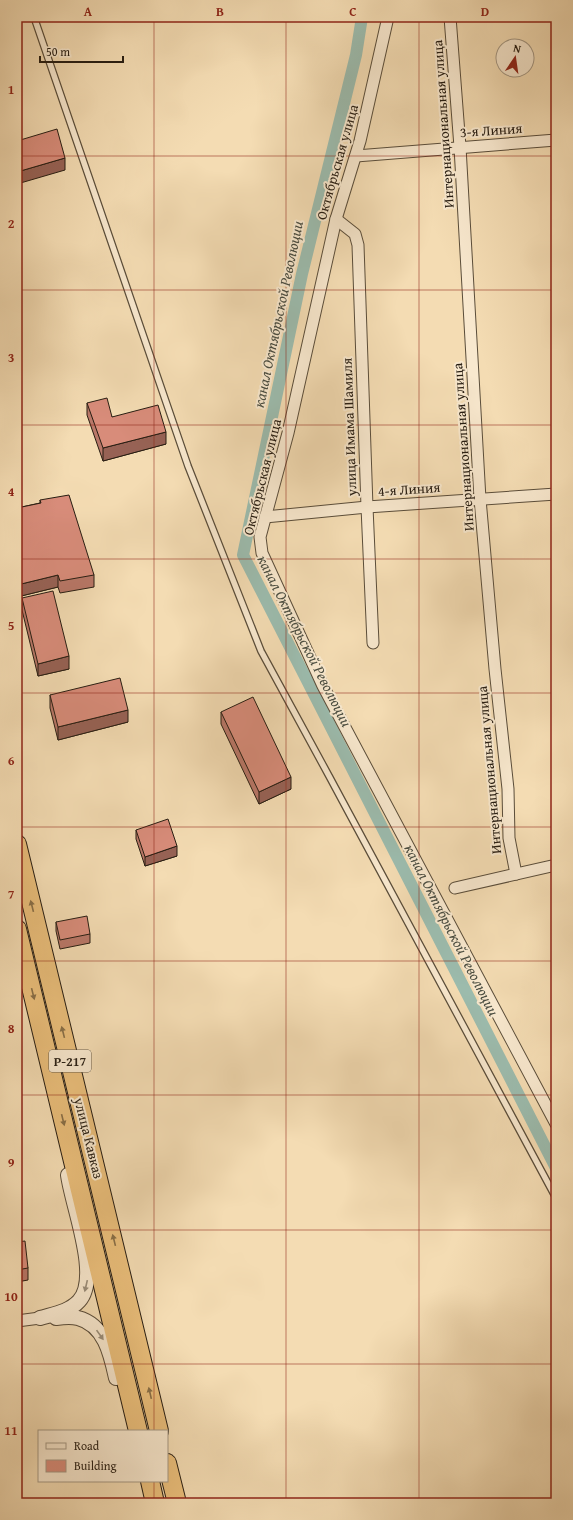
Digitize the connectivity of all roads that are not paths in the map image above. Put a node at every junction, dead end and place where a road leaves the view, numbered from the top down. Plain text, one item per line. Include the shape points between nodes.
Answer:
1 (34, 17) edge
2 (388, 17) edge
3 (450, 17) edge
4 (556, 140) edge
5 (460, 147) junction
6 (356, 156) junction
7 (336, 219) junction
8 (556, 494) edge
9 (480, 499) junction
10 (366, 508) junction
11 (265, 517) junction
12 (374, 643) dead end
13 (17, 844) edge
14 (556, 865) edge
15 (516, 874) junction
16 (455, 888) dead end
17 (17, 929) edge
18 (556, 1124) edge
19 (71, 1151) junction
20 (556, 1198) edge
21 (40, 1318) junction
22 (17, 1321) edge
23 (137, 1430) edge
24 (138, 1430) edge
25 (159, 1430) edge
26 (168, 1467) edge
27 (150, 1482) edge
28 (155, 1503) edge
29 (177, 1503) edge

1 - 20 lane via 188,466 261,651
2 - 6 street, Октябрьская улица
3 - 5 street, Интернациональная улица
4 - 5 street, 3-я Линия
5 - 6 street, 3-я Линия
5 - 9 street, Интернациональная улица
6 - 7 street, Октябрьская улица
7 - 10 street, улица Имама Шамиля via 355,234 358,245
7 - 11 street, Октябрьская улица via 288,433
8 - 9 street, 4-я Линия
9 - 10 street, 4-я Линия
9 - 15 street, Интернациональная улица via 508,789 509,838
10 - 11 street, 4-я Линия
10 - 12 street, улица Имама Шамиля
11 - 18 street, Октябрьская улица via 260,537 262,553 323,686
25 -> 13 highway, улица Кавказ / Р-217
14 - 15 street
15 - 16 street
17 -> 19 highway, улица Кавказ / Р-217
19 -> 21 street via 68,1172 88,1264 88,1280 79,1301 69,1309
19 - 24 highway, улица Кавказ / Р-217
21 - 22 street
21 -> 23 street via 78,1318 94,1326 101,1334 108,1347 124,1405
26 - 29 highway
27 - 28 highway

